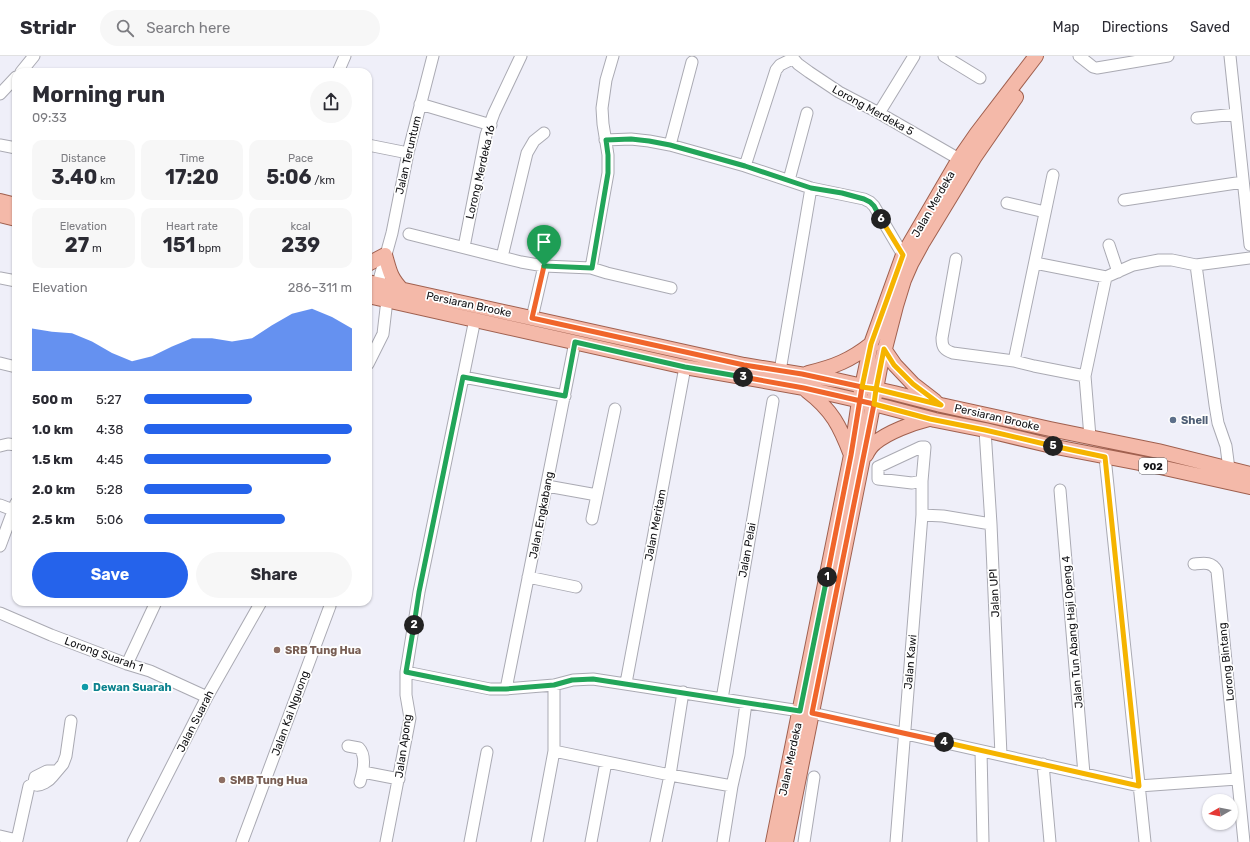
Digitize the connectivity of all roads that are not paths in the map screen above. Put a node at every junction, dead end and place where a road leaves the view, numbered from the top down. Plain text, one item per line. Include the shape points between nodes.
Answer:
1 (34, 56) edge
2 (345, 56) edge
3 (433, 56) edge
4 (521, 56) edge
5 (613, 56) edge
6 (914, 56) edge
7 (944, 56) edge
8 (1036, 56) edge
9 (1048, 56) edge
10 (1080, 56) edge
11 (1168, 56) edge
12 (1230, 56) edge
13 (792, 57) edge
14 (692, 62) dead end
15 (26, 68) edge
16 (340, 68) edge
17 (980, 78) dead end
18 (12, 83) edge
19 (0, 94) edge
20 (420, 104) junction
21 (807, 113) dead end
22 (879, 113) junction
23 (1236, 114) junction
24 (1197, 118) dead end
25 (490, 125) junction
26 (544, 133) dead end
27 (606, 140) junction
28 (0, 145) edge
29 (670, 145) junction
30 (372, 146) edge
31 (12, 147) edge
32 (408, 153) junction
33 (959, 159) junction
34 (745, 166) junction
35 (1053, 175) dead end
36 (789, 180) junction
37 (1243, 182) junction
38 (811, 188) junction
39 (1124, 200) dead end
40 (0, 201) edge
41 (1007, 203) dead end
42 (12, 204) edge
43 (1045, 212) junction
44 (0, 215) edge
45 (12, 218) edge
46 (409, 234) dead end
47 (1109, 245) dead end
48 (1250, 245) edge
49 (464, 247) junction
50 (385, 255) junction
51 (903, 255) junction
52 (502, 257) junction
53 (1250, 258) edge
54 (956, 259) dead end
55 (372, 262) edge
56 (1035, 263) junction
57 (1196, 265) junction
58 (544, 266) junction
59 (592, 268) junction
60 (1118, 272) junction
61 (1106, 277) junction
62 (0, 278) edge
63 (12, 280) edge
64 (670, 288) dead end
65 (402, 290) junction
66 (375, 292) edge
67 (532, 318) junction
68 (475, 320) junction
69 (575, 342) junction
70 (871, 344) junction
71 (884, 349) junction
72 (372, 356) edge
73 (1014, 361) junction
74 (0, 363) edge
75 (12, 366) edge
76 (685, 367) junction
77 (780, 371) junction
78 (802, 374) junction
79 (1085, 376) junction
80 (463, 377) junction
81 (862, 387) junction
82 (804, 388) junction
83 (876, 389) junction
84 (565, 396) junction
85 (773, 401) dead end
86 (859, 401) junction
87 (874, 404) junction
88 (941, 405) junction
89 (615, 409) dead end
90 (930, 419) junction
91 (985, 430) junction
92 (1090, 437) junction
93 (12, 444) edge
94 (0, 446) edge
95 (857, 457) junction
96 (1105, 457) junction
97 (1229, 470) junction
98 (1250, 474) edge
99 (922, 482) junction
100 (546, 486) junction
101 (1250, 487) edge
102 (1060, 490) dead end
103 (597, 495) junction
104 (0, 505) edge
105 (12, 506) edge
106 (12, 514) edge
107 (922, 515) junction
108 (592, 519) dead end
109 (991, 524) junction
110 (0, 546) edge
111 (1194, 564) dead end
112 (528, 577) junction
113 (576, 587) dead end
114 (154, 606) edge
115 (259, 606) edge
116 (330, 606) dead end
117 (0, 613) edge
118 (127, 664) junction
119 (406, 672) junction
120 (626, 684) junction
121 (554, 685) junction
122 (506, 689) junction
123 (683, 692) junction
124 (207, 697) junction
125 (722, 699) junction
126 (746, 703) junction
127 (806, 712) junction
128 (71, 722) dead end
129 (904, 734) junction
130 (348, 746) dead end
131 (554, 751) junction
132 (981, 751) junction
133 (487, 752) dead end
134 (1001, 755) junction
135 (606, 762) junction
136 (1043, 764) junction
137 (1084, 774) junction
138 (670, 775) junction
139 (814, 777) dead end
140 (399, 779) junction
141 (1237, 779) junction
142 (732, 786) junction
143 (1139, 786) junction
144 (0, 836) edge
145 (133, 842) edge
146 (242, 842) edge
147 (386, 842) edge
148 (470, 842) edge
149 (537, 842) edge
150 (591, 842) edge
151 (656, 842) edge
152 (723, 842) edge
153 (773, 842) edge
154 (786, 842) edge
155 (804, 842) edge
156 (896, 842) edge
157 (983, 842) edge
158 (1050, 842) edge
159 (1145, 842) edge
160 (1244, 842) edge

1 - 15 street
2 - 16 street
3 - 20 street, Jalan Teruntum
4 - 25 street, Lorong Merdeka 16
5 - 27 street via 602,108
6 - 22 street
7 - 17 street
8 - 33 main road, Jalan Merdeka
9 - 71 main road, Jalan Merdeka via 974,158 911,264
10 - 11 street via 1097,68
12 - 23 street
13 - 22 street, Lorong Merdeka 5 via 839,92
13 - 34 street via 776,70
14 - 29 street
18 - 19 street
20 - 25 street
20 - 32 street, Jalan Teruntum
21 - 36 street
22 - 33 street, Lorong Merdeka 5
23 - 24 street
23 - 37 street
25 - 49 street, Lorong Merdeka 16
26 - 52 street via 534,141 527,153
27 - 29 street via 631,139
27 - 59 street via 608,173
28 - 31 street
29 - 34 street
30 - 32 street
32 - 50 street, Jalan Teruntum
33 - 51 main road, Jalan Merdeka
34 - 36 street
35 - 43 street
36 - 38 street
37 - 39 street
37 - 48 street
38 - 51 street via 842,193 870,202
38 - 77 street
40 - 42 main road
41 - 43 street
43 - 56 street
44 - 45 main road
46 - 49 street
47 - 60 street
49 - 52 street
50 - 55 main road
50 - 65 main road via 391,276
50 - 66 street, Jalan Teruntum
51 - 70 main road, Jalan Merdeka
52 - 58 street
53 - 57 street
54 - 73 street via 942,338 944,349 953,353
56 - 61 street
56 - 73 street
57 - 60 street via 1159,260 1133,265
57 - 97 street via 1218,423 1226,446
58 - 59 street
58 - 67 street
59 - 64 street
60 - 61 street
61 - 79 street
62 - 63 street
65 - 66 main road, Persiaran Brooke / 902
65 - 67 main road, Persiaran Brooke / 902
66 - 68 main road, Persiaran Brooke / 902
66 - 72 street, Jalan Teruntum via 383,334
67 - 77 main road, Persiaran Brooke / 902
68 - 69 main road, Persiaran Brooke / 902
68 - 80 street, Jalan Apong
69 - 76 main road, Persiaran Brooke / 902
69 - 84 street, Jalan Engkabang
70 - 78 main road via 844,362
70 - 81 main road, Jalan Merdeka
71 - 83 main road, Jalan Merdeka
71 - 88 main road via 894,365 913,384
73 - 79 street
74 - 75 street
76 - 82 main road, Persiaran Brooke / 902
76 - 120 street, Jalan Meritam
77 - 78 main road, Persiaran Brooke / 902
78 - 81 main road, Persiaran Brooke / 902
79 - 92 street
80 - 84 street
80 - 119 street, Jalan Apong via 419,592
81 - 83 main road, Persiaran Brooke / 902
81 - 86 main road, Jalan Merdeka
82 - 86 main road, Persiaran Brooke / 902
82 - 95 main road via 826,407
83 - 87 main road, Jalan Merdeka
83 - 88 main road, Persiaran Brooke / 902
84 - 100 street, Jalan Engkabang
85 - 125 street, Jalan Pelai
86 - 87 main road, Persiaran Brooke / 902
86 - 95 main road, Jalan Merdeka
87 - 90 main road, Persiaran Brooke / 902
87 - 95 main road, Jalan Merdeka
88 - 92 main road, Persiaran Brooke / 902
89 - 103 street
90 - 91 main road, Persiaran Brooke / 902
90 - 95 main road via 913,423 882,437
91 - 96 main road, Persiaran Brooke / 902
91 - 109 street, Jalan UPI
92 - 97 main road, Persiaran Brooke / 902 via 1158,451
93 - 94 street
95 - 127 main road, Jalan Merdeka
96 - 101 main road, Persiaran Brooke / 902
96 - 143 street
97 - 98 main road, Persiaran Brooke / 902
99 - 99 street, Jalan Kawi via 878,479 878,467 925,447
99 - 107 street, Jalan Kawi
100 - 103 street
100 - 112 street, Jalan Engkabang
102 - 137 street, Jalan Tun Abang Haji Openg 4
103 - 108 street
104 - 105 street
106 - 110 street
107 - 109 street
107 - 129 street, Jalan Kawi
109 - 134 street, Jalan UPI
111 - 141 street, Lorong Bintang via 1209,563 1217,571
112 - 113 street
112 - 122 street, Jalan Engkabang
114 - 118 street
115 - 124 street, Jalan Suarah
116 - 146 street, Jalan Kai Nguong
117 - 118 street, Lorong Suarah 1
118 - 124 street, Lorong Suarah 1 via 150,671
119 - 122 street via 490,689
119 - 140 street, Jalan Apong via 410,718
120 - 121 street via 593,679 572,680
120 - 123 street
121 - 122 street
121 - 131 street
123 - 125 street
123 - 138 street
124 - 145 street, Jalan Suarah
125 - 126 street
126 - 127 street
126 - 142 street
127 - 129 street
127 - 153 main road, Jalan Merdeka
127 - 154 main road, Jalan Merdeka
128 - 144 street via 63,764 51,779 38,786 32,785 17,840
129 - 132 street
129 - 156 street, Jalan Kawi
130 - 140 street via 359,748 364,755 361,777
131 - 135 street
131 - 149 street
132 - 134 street
132 - 157 street
133 - 148 street
134 - 136 street
135 - 138 street
135 - 150 street
136 - 137 street
136 - 158 street
137 - 143 street
138 - 142 street
138 - 151 street
139 - 155 street
140 - 147 street, Jalan Apong
141 - 143 street
141 - 160 street, Lorong Bintang
142 - 152 street
143 - 159 street

